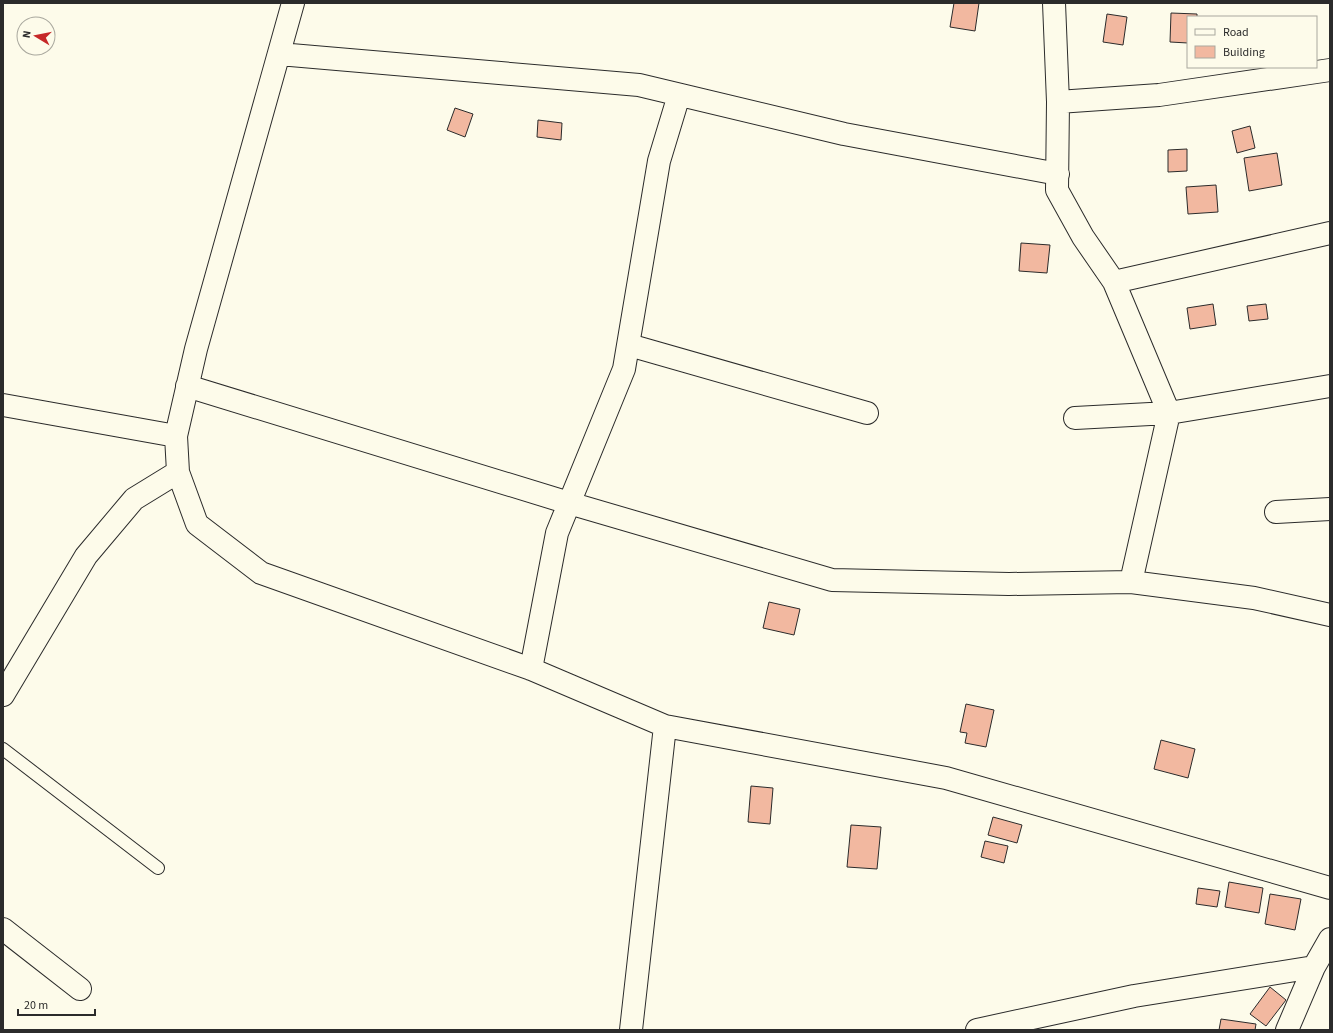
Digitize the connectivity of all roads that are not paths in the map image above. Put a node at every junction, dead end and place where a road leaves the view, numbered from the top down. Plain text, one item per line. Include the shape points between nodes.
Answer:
1 (293, 3) edge
2 (1054, 3) edge
3 (278, 54) junction
4 (1330, 70) edge
5 (679, 95) junction
6 (1058, 102) junction
7 (1058, 174) junction
8 (1330, 233) edge
9 (1114, 282) junction
10 (629, 345) junction
11 (188, 386) junction
12 (1330, 386) edge
13 (3, 405) edge
14 (867, 413) dead end
15 (1169, 413) junction
16 (1075, 418) dead end
17 (176, 436) junction
18 (178, 472) junction
19 (569, 503) junction
20 (1330, 509) edge
21 (1276, 512) dead end
22 (1131, 582) junction
23 (1330, 615) edge
24 (531, 669) junction
25 (3, 695) edge
26 (665, 726) junction
27 (3, 749) edge
28 (158, 868) dead end
29 (1330, 888) edge
30 (3, 929) edge
31 (1330, 939) edge
32 (1314, 967) junction
33 (80, 989) dead end
34 (631, 1030) edge
35 (977, 1030) edge
36 (1287, 1030) edge

1 - 3 street
2 - 6 street
3 - 5 street via 639,85
3 - 11 street
4 - 6 street via 1159,95
5 - 7 street via 844,134
5 - 10 street via 659,161
6 - 7 street
7 - 9 street via 1058,190 1083,237
8 - 9 street
9 - 15 street
10 - 14 street
10 - 19 street via 624,369
11 - 17 street
11 - 19 street
12 - 15 street
13 - 17 street
15 - 16 street
15 - 22 street
17 - 18 street
18 - 24 street via 197,524 261,573
18 - 25 street via 134,499 86,556
19 - 22 street via 832,580 1009,584
19 - 24 street via 557,533
20 - 21 street
22 - 23 street via 1254,598
24 - 26 street
26 - 29 street via 946,778
26 - 34 street
27 - 28 lane
30 - 33 street
31 - 32 street
32 - 35 street via 1134,996
32 - 36 street

